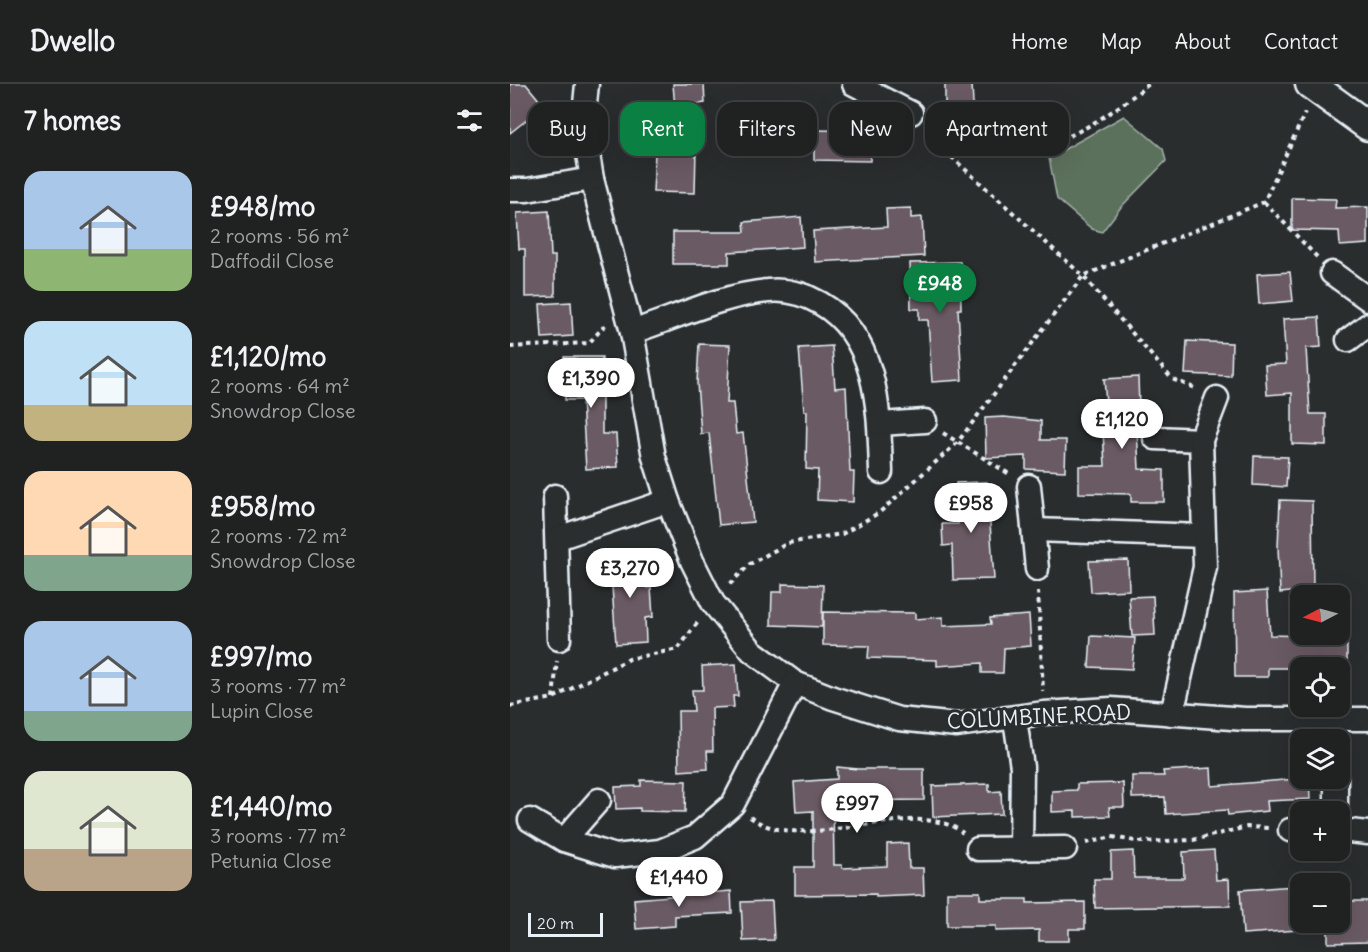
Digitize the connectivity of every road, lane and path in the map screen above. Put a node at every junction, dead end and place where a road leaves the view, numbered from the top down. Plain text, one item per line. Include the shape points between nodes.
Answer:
1 (587, 84) edge
2 (1149, 84) edge
3 (1310, 84) edge
4 (859, 85) edge
5 (891, 102) edge
6 (913, 115) edge
7 (1368, 126) edge
8 (925, 129) edge
9 (1069, 135) edge
10 (951, 156) edge
11 (592, 179) junction
12 (510, 190) edge
13 (1264, 202) dead end
14 (1332, 273) joint
15 (1368, 299) edge
16 (624, 305) junction
17 (1368, 325) edge
18 (632, 332) junction
19 (1348, 340) dead end
20 (510, 347) edge
21 (1217, 398) joint
22 (925, 421) dead end
23 (880, 424) junction
24 (1155, 438) dead end
25 (1201, 440) junction
26 (957, 443) dead end
27 (881, 472) dead end
28 (1029, 486) joint
29 (555, 496) dead end
30 (668, 501) junction
31 (1035, 530) junction
32 (1203, 536) junction
33 (558, 538) junction
34 (1037, 569) joint
35 (559, 639) joint
36 (795, 682) junction
37 (553, 698) dead end
38 (1044, 713) junction
39 (1172, 714) junction
40 (1016, 718) junction
41 (1368, 719) edge
42 (1328, 729) edge
43 (1341, 729) edge
44 (599, 800) dead end
45 (733, 804) junction
46 (530, 820) dead end
47 (1290, 830) edge
48 (1350, 831) edge
49 (1368, 833) edge
50 (564, 840) junction
51 (1065, 848) joint
52 (978, 849) joint
53 (1021, 849) junction

1 - 11 street, COLUMBINE ROAD via 583,124
2 - 9 path via 1121,106
3 - 7 street
4 - 5 street
6 - 8 path
10 - 21 path via 1083,276 1172,379
11 - 12 street
11 - 16 street, COLUMBINE ROAD
13 - 14 path
14 - 15 street
16 - 18 street, COLUMBINE ROAD
16 - 20 path via 589,343
17 - 19 street
18 - 23 street via 733,298 769,291 804,294 831,310 865,354
18 - 30 street, COLUMBINE ROAD via 654,457
21 - 25 street
22 - 23 street
23 - 27 street
24 - 25 street
25 - 32 street
26 - 28 path
28 - 31 street
29 - 33 street
30 - 33 street
30 - 36 street, COLUMBINE ROAD via 713,603 752,651
31 - 32 street
31 - 34 street
32 - 39 street via 1205,567
33 - 35 street
34 - 38 path
35 - 37 path
36 - 40 street, COLUMBINE ROAD via 898,719 957,725
36 - 45 street
38 - 39 street, COLUMBINE ROAD via 1111,709
38 - 40 street, COLUMBINE ROAD
39 - 42 street, COLUMBINE ROAD
40 - 53 street via 1022,767
41 - 43 street, COLUMBINE ROAD
44 - 50 street
45 - 50 street via 695,837 660,851 615,856
45 - 52 path via 762,826 812,831 929,818 961,831
46 - 50 street
47 - 51 path via 1247,827 1193,840 1141,842 1112,837
48 - 49 street
51 - 53 street
52 - 53 street

